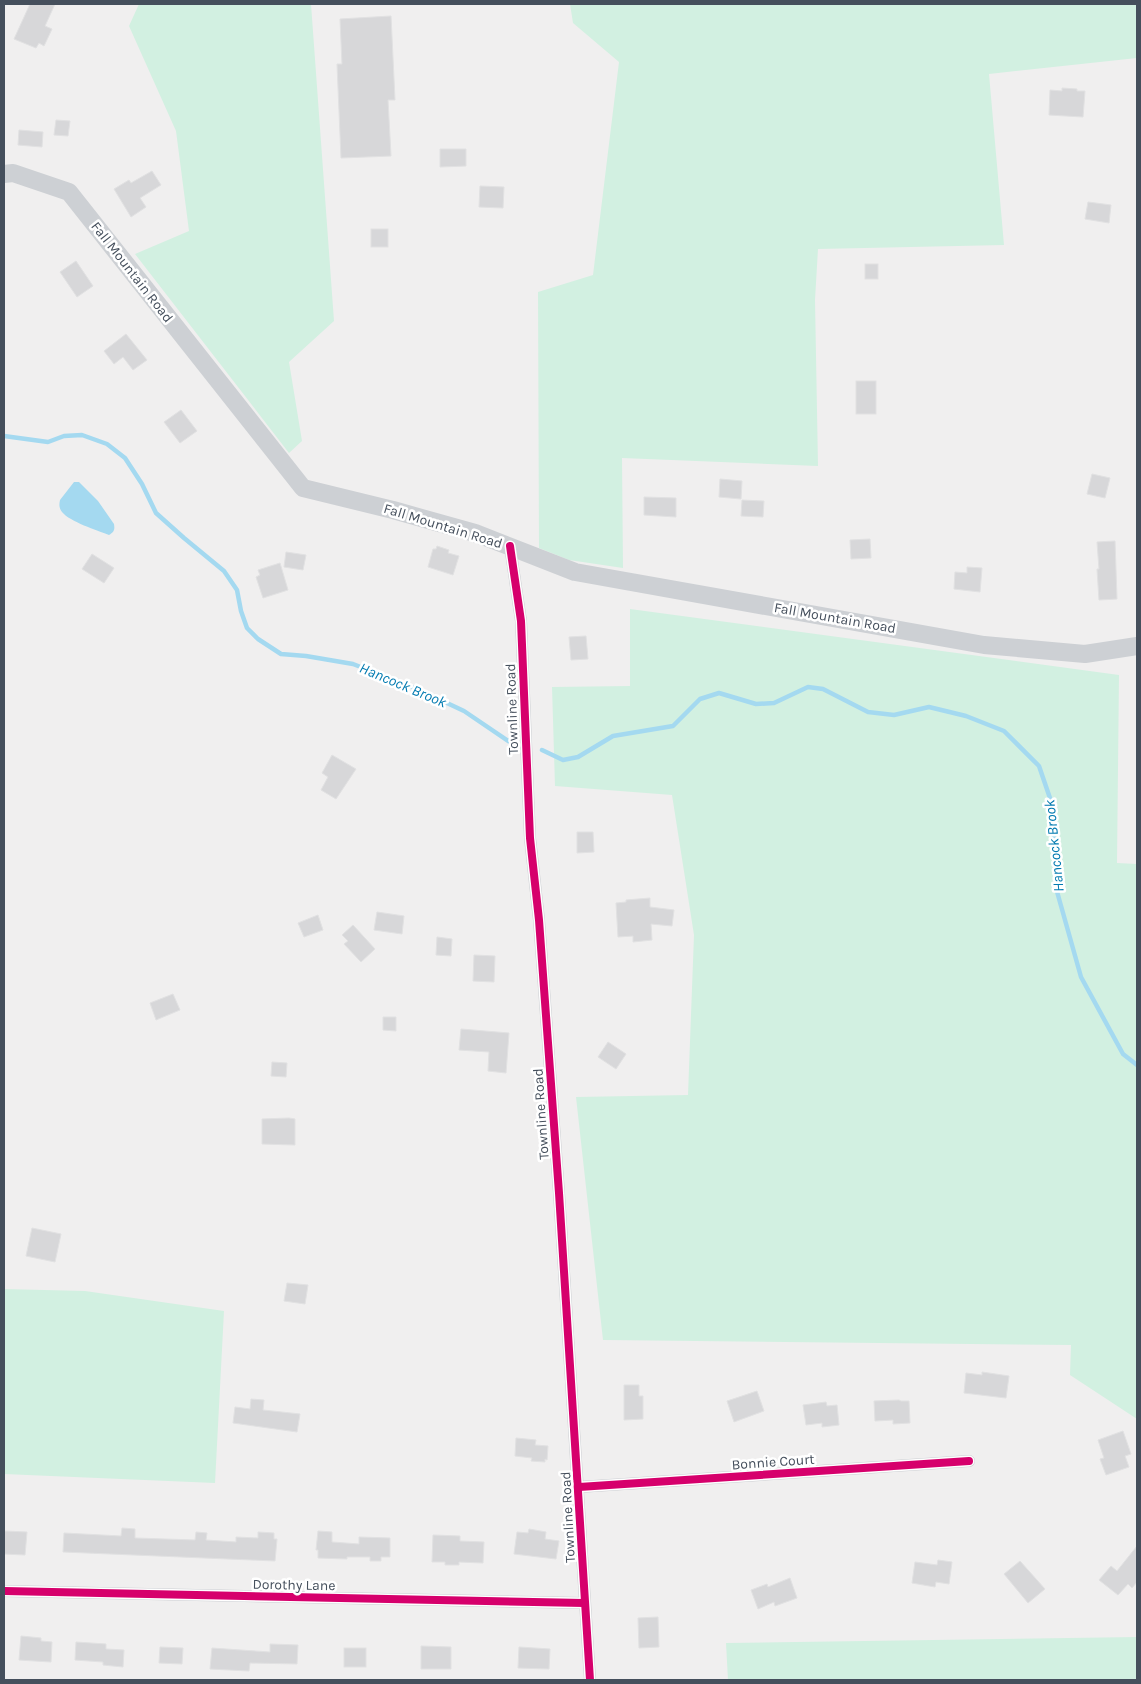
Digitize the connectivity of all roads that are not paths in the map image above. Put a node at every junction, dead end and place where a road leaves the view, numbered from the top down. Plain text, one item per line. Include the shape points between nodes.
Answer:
1 (4, 174) edge
2 (510, 546) junction
3 (1137, 646) edge
4 (969, 1461) dead end
5 (579, 1487) junction
6 (4, 1591) edge
7 (584, 1603) junction
8 (590, 1680) edge

1 - 2 main road, Fall Mountain Road via 13,173 68,192 303,488 475,532
2 - 3 main road, Fall Mountain Road via 575,572 984,645 1085,654
2 - 5 street, Townline Road via 521,621 530,838 539,920
4 - 5 street, Bonnie Court
5 - 7 street, Townline Road
6 - 7 street, Dorothy Lane
7 - 8 street, Townline Road

